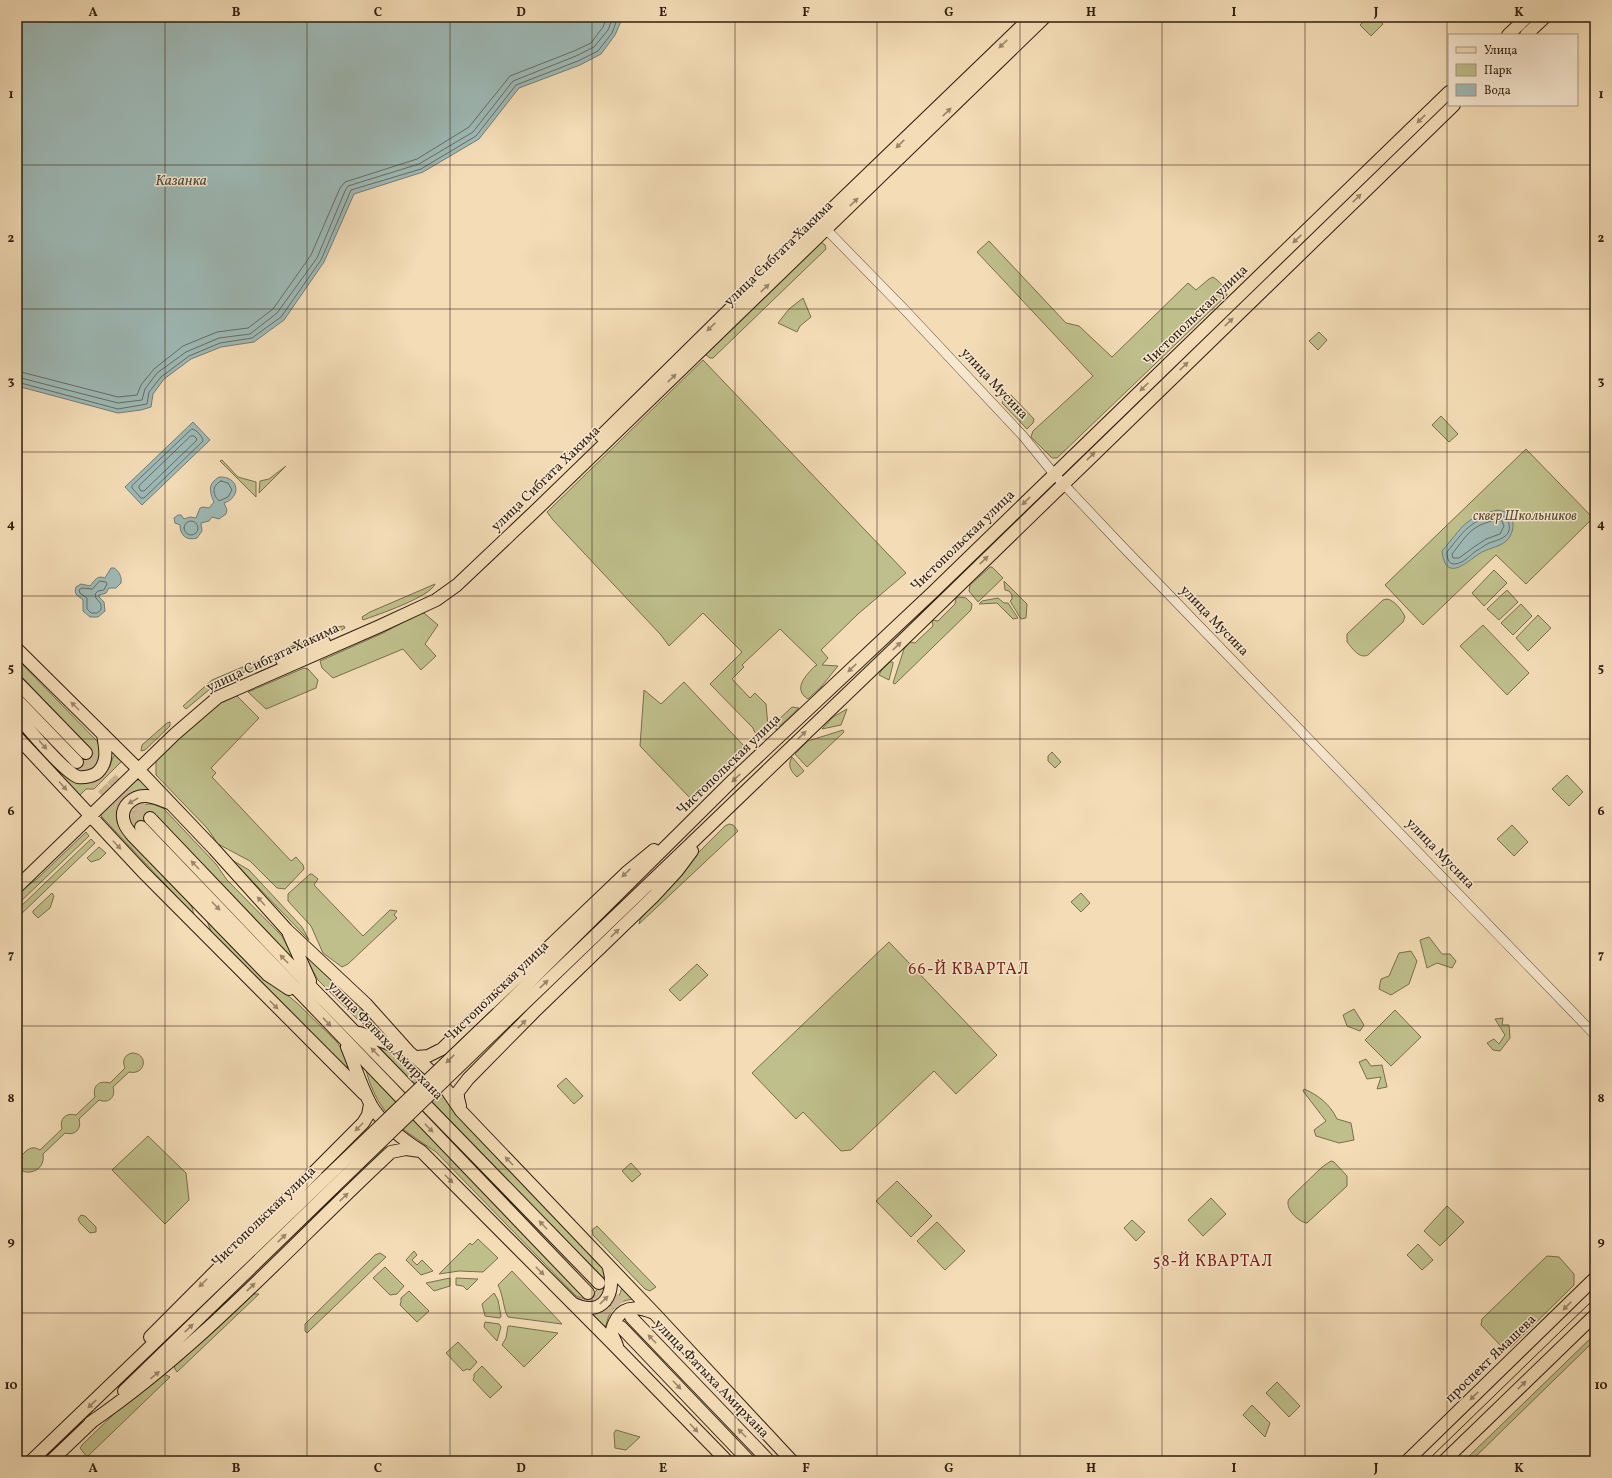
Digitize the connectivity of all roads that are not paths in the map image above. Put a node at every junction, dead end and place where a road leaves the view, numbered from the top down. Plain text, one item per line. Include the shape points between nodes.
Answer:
1 (1032, 17) edge
2 (1045, 17) edge
3 (1527, 17) edge
4 (1545, 17) edge
5 (1509, 34) edge
6 (1527, 34) edge
7 (1448, 93) edge
8 (1453, 106) edge
9 (822, 225) junction
10 (1054, 474) junction
11 (1063, 483) junction
12 (17, 649) edge
13 (17, 682) edge
14 (17, 700) edge
15 (17, 716) edge
16 (102, 734) junction
17 (17, 737) edge
18 (137, 767) junction
19 (170, 803) junction
20 (88, 814) junction
21 (150, 818) tunnel mouth
22 (715, 821) junction
23 (690, 823) junction
24 (141, 827) tunnel mouth
25 (17, 876) edge
26 (17, 887) edge
27 (199, 905) junction
28 (287, 930) junction
29 (201, 931) junction
30 (314, 990) junction
31 (310, 1003) junction
32 (502, 1017) junction
33 (467, 1025) junction
34 (355, 1031) junction
35 (1595, 1035) edge
36 (345, 1040) junction
37 (494, 1051) junction
38 (413, 1054) junction
39 (369, 1101) junction
40 (461, 1111) junction
41 (340, 1146) junction
42 (421, 1151) junction
43 (368, 1174) junction
44 (330, 1183) junction
45 (608, 1264) junction
46 (1595, 1278) edge
47 (599, 1283) tunnel mouth
48 (588, 1293) tunnel mouth
49 (569, 1301) junction
50 (655, 1314) junction
51 (1595, 1315) edge
52 (632, 1317) tunnel mouth
53 (621, 1327) tunnel mouth
54 (619, 1350) junction
55 (120, 1377) junction
56 (90, 1424) junction
57 (31, 1461) edge
58 (51, 1461) edge
59 (727, 1461) edge
60 (749, 1461) edge
61 (769, 1461) edge
62 (792, 1461) edge
63 (1407, 1461) edge
64 (1444, 1461) edge

1 -> 9 main road, улица Сибгата Хакима
9 -> 2 main road, улица Сибгата Хакима
3 - 5 main road
4 - 6 main road
7 -> 10 main road, Чистопольская улица
11 -> 8 main road, Чистопольская улица
9 - 10 street, улица Мусина via 1023,436
9 - 18 main road, улица Сибгата Хакима via 440,590 214,691 182,717
10 - 11 street, улица Мусина
10 -> 23 main road, Чистопольская улица
22 -> 11 main road, Чистопольская улица
11 - 35 street, улица Мусина
16 -> 12 main road
13 - 14 main road via 82,757
15 -> 16 main road via 68,771 79,777 88,777 98,772 104,763 106,748
16 - 18 main road
17 -> 20 main road
18 - 19 main road
18 - 20 main road, улица Сибгата Хакима
19 -> 27 main road via 152,797 140,797 125,807 124,825
28 -> 19 main road
20 - 25 main road, улица Сибгата Хакима
20 - 26 main road, улица Сибгата Хакима
20 -> 29 main road
30 -> 21 main road, улица Фатыха Амирхана
32 -> 22 main road, Чистопольская улица
37 -> 22 main road via 654,896 677,871
23 - 32 main road, Чистопольская улица
23 -> 33 main road via 626,873
24 -> 31 main road, улица Фатыха Амирхана
27 - 29 main road
27 - 31 main road via 268,975
28 - 30 main road
28 - 38 main road via 366,1004
29 -> 39 main road
30 - 34 main road, улица Фатыха Амирхана
31 -> 36 main road, улица Фатыха Амирхана
32 - 44 main road, Чистопольская улица, bridge
33 - 37 main road via 464,1033 467,1047 475,1053
33 - 38 main road via 442,1049 428,1056
34 - 38 main road
47 -> 34 main road, улица Фатыха Амирхана
36 - 39 main road
36 -> 48 main road, улица Фатыха Амирхана
37 - 40 main road via 458,1092
38 - 40 main road via 443,1085
39 -> 41 main road via 366,1119
39 - 42 main road via 392,1129
45 -> 40 main road
41 - 43 main road via 356,1147 365,1152 370,1162
41 -> 55 main road via 125,1362
42 - 43 main road via 396,1150
42 -> 49 main road
56 -> 43 main road via 189,1346
44 - 55 main road, Чистопольская улица
56 -> 44 main road, Чистопольская улица
49 -> 45 main road via 586,1307 599,1305 605,1301 612,1289 612,1276
45 - 50 main road
46 -> 63 main road, проспект Ямашева
49 - 54 main road
50 - 54 main road via 642,1308 623,1311 614,1322 612,1333
50 - 62 main road
64 -> 51 main road
61 -> 52 main road, улица Фатыха Амирхана
53 -> 60 main road, улица Фатыха Амирхана
54 -> 59 main road
55 -> 57 main road, Чистопольская улица
56 - 58 main road, Чистопольская улица

